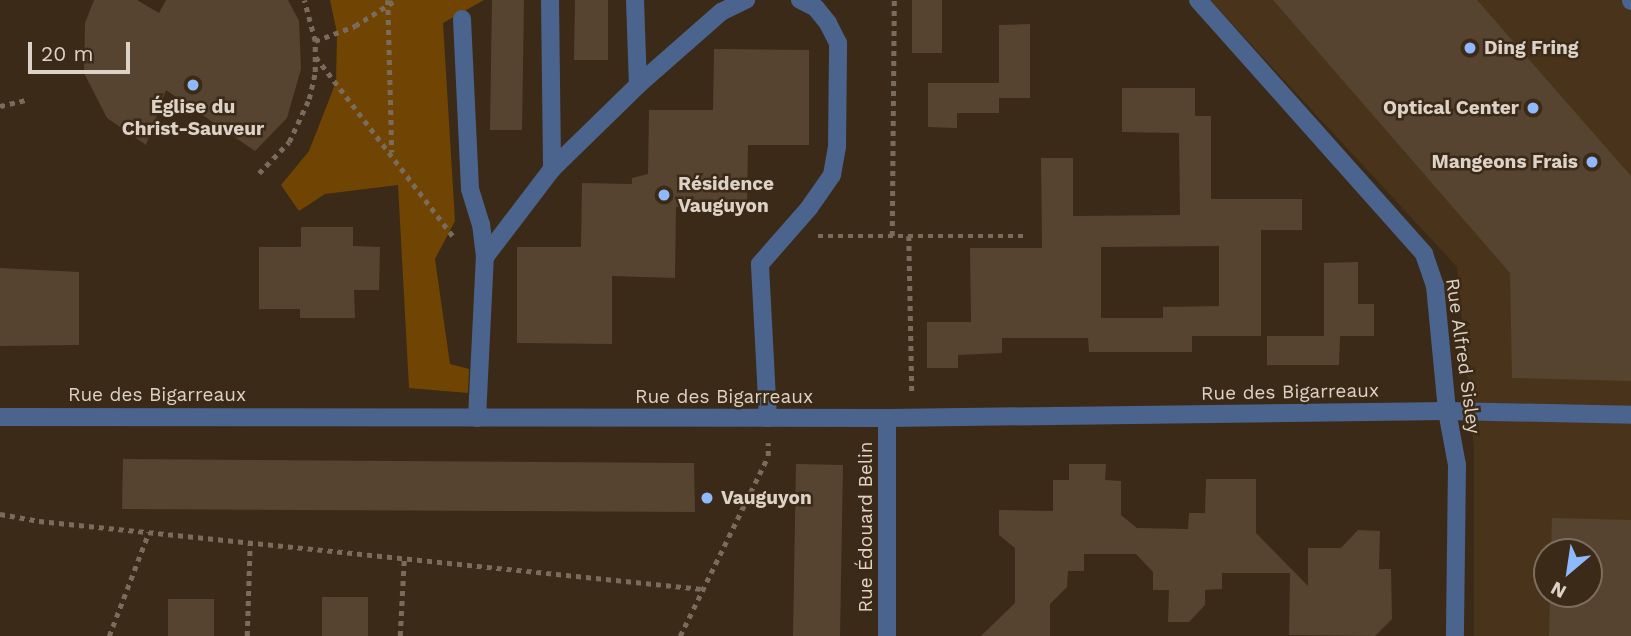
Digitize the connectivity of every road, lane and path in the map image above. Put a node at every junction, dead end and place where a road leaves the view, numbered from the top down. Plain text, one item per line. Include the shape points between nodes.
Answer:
1 (304, 0) edge
2 (396, 0) edge
3 (550, 0) edge
4 (635, 0) edge
5 (746, 0) edge
6 (800, 0) edge
7 (894, 0) edge
8 (1198, 0) edge
9 (388, 2) edge
10 (721, 6) edge
11 (462, 19) dead end
12 (315, 41) junction
13 (316, 57) junction
14 (638, 85) junction
15 (25, 100) dead end
16 (0, 106) edge
17 (392, 152) junction
18 (552, 169) junction
19 (259, 173) dead end
20 (784, 236) junction
21 (892, 236) junction
22 (909, 236) junction
23 (1027, 236) dead end
24 (485, 257) junction
25 (1447, 411) junction
26 (1631, 415) edge
27 (0, 417) edge
28 (478, 418) junction
29 (768, 418) junction
30 (887, 418) junction
31 (913, 418) junction
32 (0, 514) edge
33 (149, 533) junction
34 (250, 542) junction
35 (404, 559) junction
36 (703, 589) junction
37 (109, 636) edge
38 (247, 636) edge
39 (400, 636) edge
40 (680, 636) edge
41 (887, 636) edge
42 (1455, 636) edge

1 - 12 path
2 - 9 path
3 - 18 street
4 - 14 street
5 - 10 street
6 - 20 street via 816,8 838,43 837,147 832,175
7 - 21 path
8 - 25 street, Rue Alfred Sisley via 1424,254 1435,286
9 - 12 path via 355,26
9 - 17 path
10 - 14 street
11 - 24 street via 470,189
12 - 13 path
13 - 17 path
13 - 19 path via 302,119 289,142
14 - 18 street
15 - 16 path
17 - 24 path via 460,246
18 - 24 street
20 - 21 path
20 - 29 street via 760,264
21 - 22 path
22 - 23 path
22 - 31 path
24 - 28 street
25 - 26 street, Rue des Bigarreaux
25 - 31 street, Rue des Bigarreaux
25 - 42 street, Rue Alfred Sisley via 1457,465
27 - 28 street, Rue des Bigarreaux
28 - 29 street, Rue des Bigarreaux
29 - 30 street, Rue des Bigarreaux
29 - 36 path via 768,456
30 - 31 street, Rue des Bigarreaux
30 - 41 street, Rue Édouard Belin
32 - 33 path
33 - 34 path
33 - 37 path
34 - 35 path
34 - 38 path
35 - 36 path
35 - 39 path
36 - 40 path

